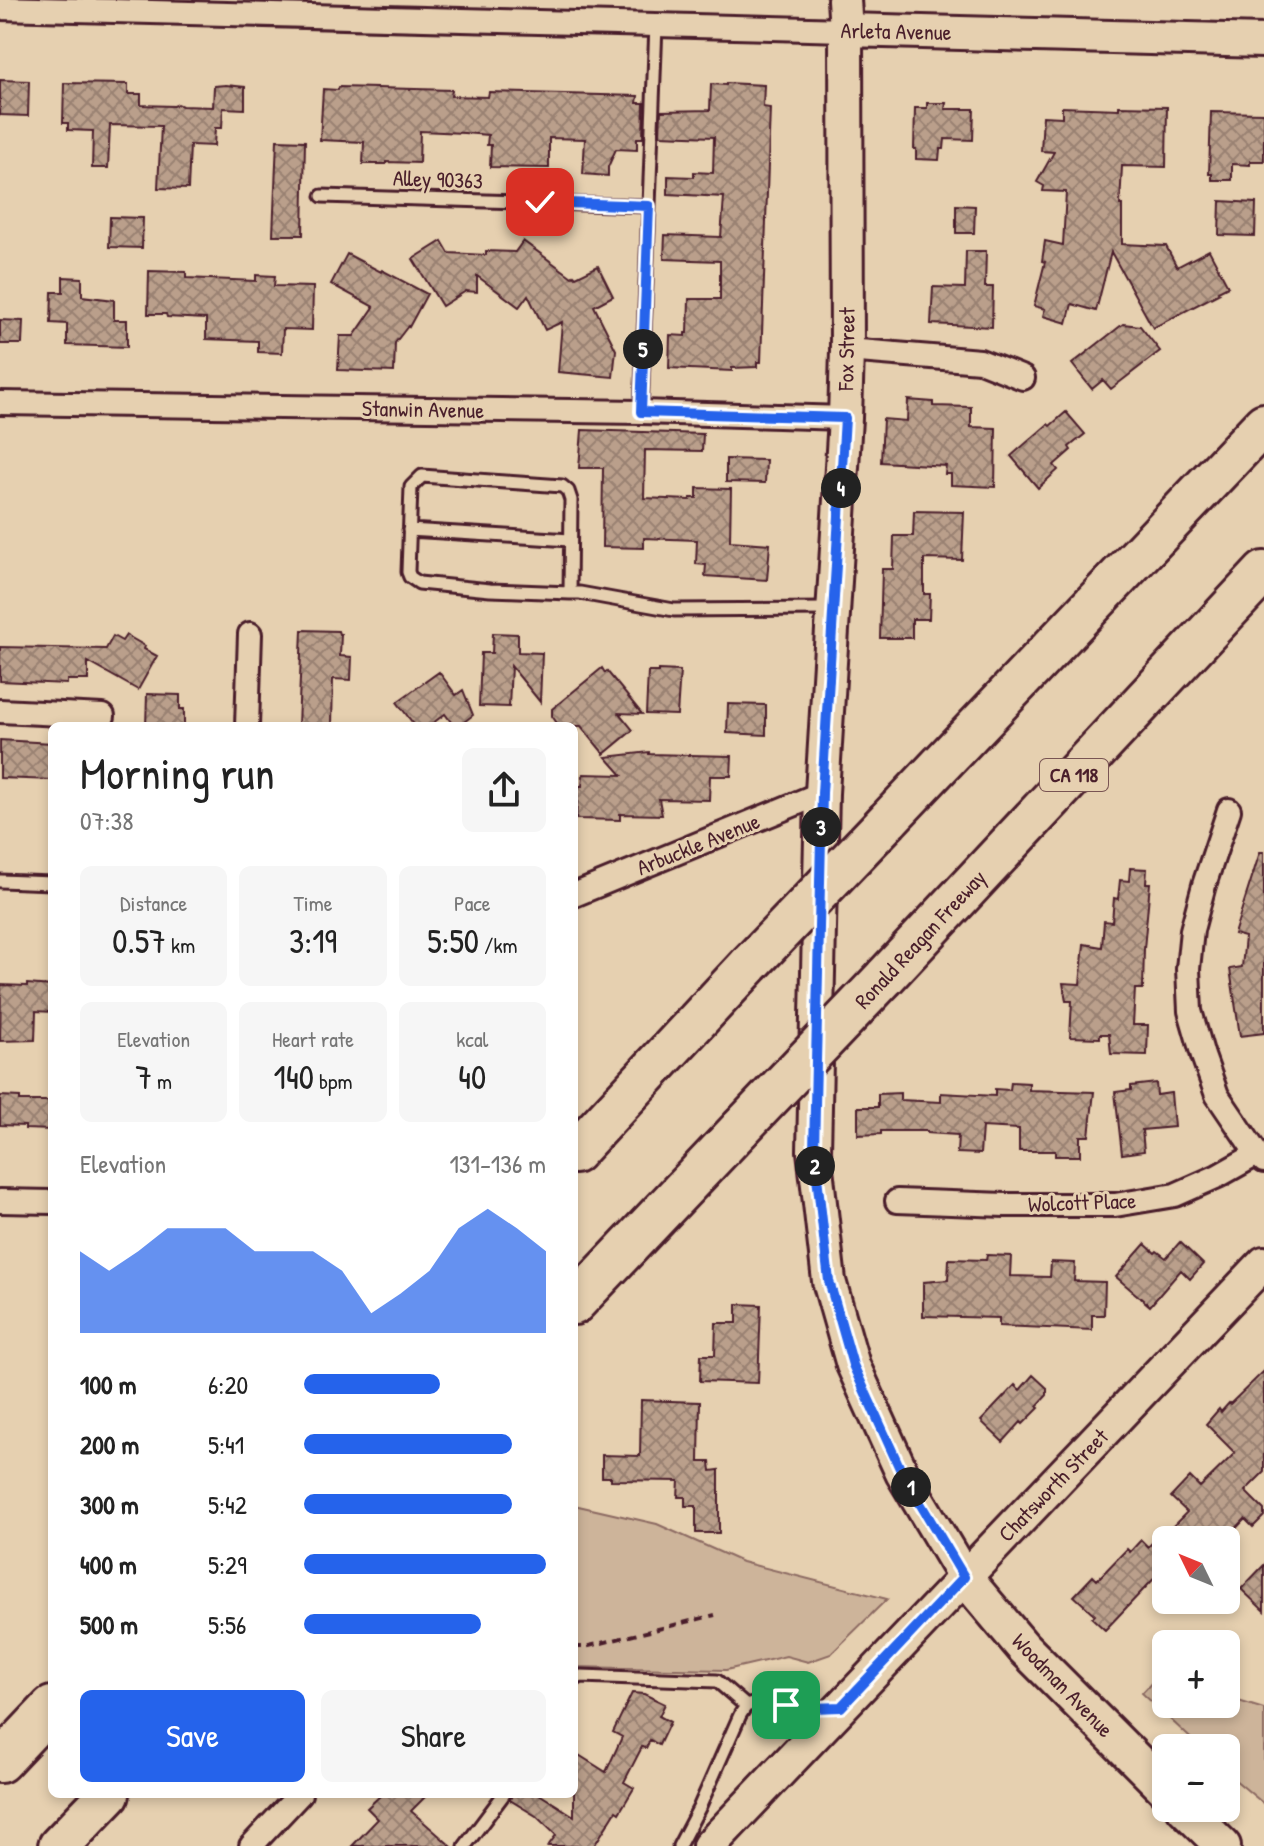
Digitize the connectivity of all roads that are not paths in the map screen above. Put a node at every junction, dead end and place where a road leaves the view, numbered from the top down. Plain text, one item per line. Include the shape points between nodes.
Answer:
1 (0, 8) edge
2 (845, 15) edge
3 (656, 25) junction
4 (1264, 41) edge
5 (322, 196) dead end
6 (649, 206) junction
7 (847, 350) junction
8 (1023, 378) dead end
9 (0, 403) edge
10 (641, 412) junction
11 (845, 418) junction
12 (1264, 424) edge
13 (409, 530) junction
14 (570, 540) junction
15 (1264, 572) edge
16 (570, 593) junction
17 (834, 609) junction
18 (250, 634) dead end
19 (0, 711) edge
20 (103, 716) dead end
21 (247, 722) edge
22 (822, 793) junction
23 (1229, 810) dead end
24 (0, 881) edge
25 (48, 883) edge
26 (578, 893) edge
27 (578, 1149) edge
28 (1260, 1157) edge
29 (0, 1201) edge
30 (897, 1201) dead end
31 (48, 1202) edge
32 (1264, 1263) edge
33 (578, 1300) edge
34 (964, 1577) junction
35 (578, 1678) edge
36 (746, 1706) junction
37 (841, 1707) junction
38 (48, 1711) edge
39 (0, 1762) edge
40 (1152, 1776) edge
41 (105, 1798) edge
42 (296, 1798) edge
43 (501, 1798) edge
44 (1198, 1822) edge
45 (59, 1846) edge
46 (251, 1846) edge
47 (465, 1846) edge
48 (679, 1846) edge
49 (709, 1846) edge
50 (1223, 1846) edge

1 - 3 street, Arleta Avenue
2 - 3 street, Arleta Avenue
2 - 4 main road, Arleta Avenue
2 - 7 main road, Fox Street
3 - 6 lane
5 - 6 lane, Alley 90363
6 - 10 lane
7 - 8 street via 980,361
7 - 11 main road, Fox Street
9 - 10 street, Stanwin Avenue
10 - 11 street, Stanwin Avenue
11 - 17 main road, Fox Street
12 - 27 highway, bridge
13 - 14 lane
13 - 14 lane via 411,487 422,476 562,486 571,500
13 - 16 lane via 408,572 419,583
14 - 16 lane
15 - 33 highway, Ronald Reagan Freeway / CA 118, bridge
16 - 17 lane via 674,610
17 - 22 main road, Fox Street
18 - 21 street
19 - 20 street
22 - 26 street, Arbuckle Avenue
22 - 34 main road, Fox Street via 814,1151 829,1281 853,1365 902,1473
23 - 28 street via 1192,930 1190,1011 1217,1095
24 - 25 lane
28 - 30 street, Wolcott Place via 1175,1195 1115,1205
29 - 31 street
32 - 34 main road, Chatsworth Street
34 - 37 main road, Chatsworth Street
34 - 40 main road, Woodman Avenue via 1023,1647
35 - 36 lane via 717,1681
36 - 37 lane via 762,1701
36 - 48 lane
37 - 49 main road, Chatsworth Street
38 - 39 highway
41 - 45 highway
42 - 46 street
43 - 47 lane
44 - 50 main road

